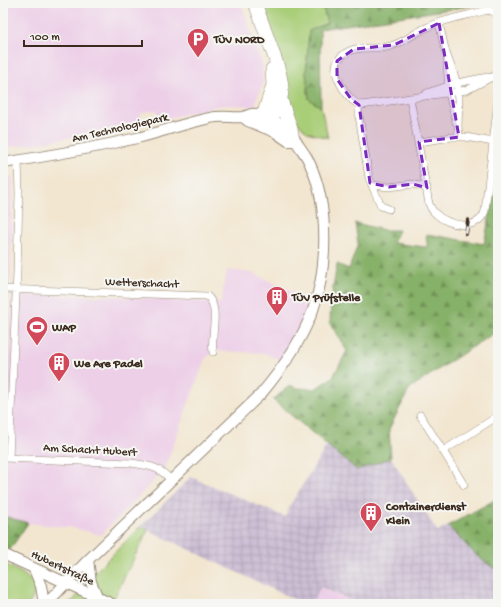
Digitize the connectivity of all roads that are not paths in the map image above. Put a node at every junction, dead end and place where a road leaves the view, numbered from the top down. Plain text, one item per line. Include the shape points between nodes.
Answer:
1 (250, 3) edge
2 (256, 3) edge
3 (498, 14) edge
4 (439, 23) junction
5 (446, 53) junction
6 (496, 75) edge
7 (457, 83) junction
8 (448, 85) junction
9 (458, 91) junction
10 (449, 93) junction
11 (419, 96) junction
12 (410, 98) junction
13 (281, 99) junction
14 (498, 101) edge
15 (359, 105) junction
16 (266, 121) junction
17 (458, 126) junction
18 (294, 137) junction
19 (459, 137) junction
20 (419, 142) junction
21 (493, 142) junction
22 (18, 160) junction
23 (3, 163) edge
24 (372, 185) junction
25 (389, 187) junction
26 (427, 188) junction
27 (379, 200) junction
28 (390, 209) dead end
29 (3, 289) edge
30 (16, 289) junction
31 (213, 352) dead end
32 (420, 415) dead end
33 (498, 416) edge
34 (443, 451) junction
35 (6, 458) edge
36 (171, 480) junction
37 (464, 485) dead end
38 (3, 554) edge
39 (88, 560) junction
40 (34, 569) junction
41 (66, 583) junction
42 (98, 598) junction
43 (45, 604) edge
44 (112, 604) edge

1 - 16 highway via 272,68 273,85
2 - 13 highway via 278,68
3 - 4 street via 484,10
4 - 5 street
4 - 15 street via 399,43 382,47 359,47 340,57 335,70 337,79 351,99
5 - 7 street
5 - 8 street
6 - 7 street
6 - 9 street via 467,90
7 - 8 street
7 - 9 street
8 - 10 street
8 - 11 street
9 - 10 street
9 - 17 street
10 - 11 street
10 - 17 street
11 - 12 street
12 - 15 street
12 - 20 street
13 - 16 highway
13 - 18 highway
14 - 21 street
15 - 24 street
16 - 18 street, Am Technologiepark via 279,124
16 - 22 street, Am Technologiepark via 248,121 243,117 211,118 137,138
17 - 19 street
18 - 36 street, Am Technologiepark via 311,165 322,215 324,258 312,311 297,346 261,394
19 - 20 street
19 - 21 street
20 - 26 street via 422,171
21 - 26 street via 485,211 477,223 461,224 438,216 429,204
22 - 23 street, Am Technologiepark
22 - 30 street
24 - 25 street
24 - 27 street
25 - 26 street via 405,183
25 - 27 street
27 - 28 street via 381,206
29 - 30 street
30 - 31 street, Wetterschacht via 208,296 214,307
30 - 35 street
32 - 34 street
33 - 34 street
34 - 37 street
35 - 36 street, Am Schacht Hubert via 131,463 156,468
36 - 39 street
38 - 40 street, Hubertstraße
39 - 41 street
39 - 42 street via 91,582
40 - 41 street, Hubertstraße
40 - 43 street
41 - 42 street, Hubertstraße
41 - 43 street
42 - 44 street, Hubertstraße

